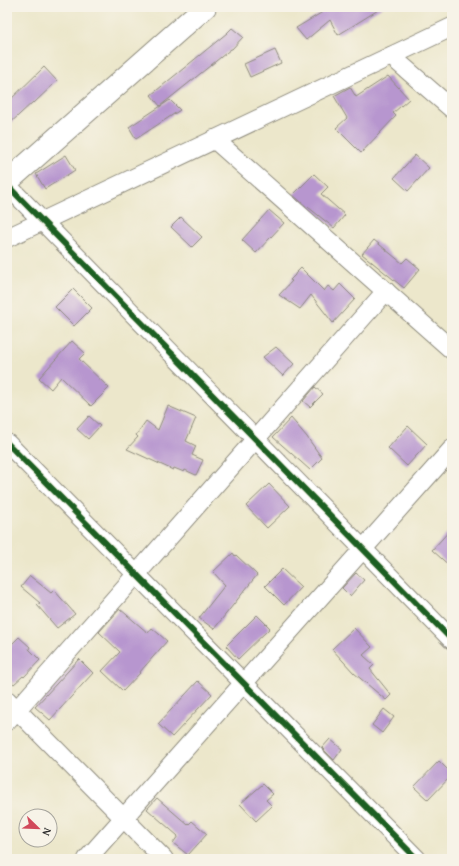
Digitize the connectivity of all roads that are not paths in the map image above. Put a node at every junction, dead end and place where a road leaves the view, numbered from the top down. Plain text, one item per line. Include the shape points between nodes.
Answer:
1 (205, 7) edge
2 (452, 27) edge
3 (392, 56) junction
4 (452, 109) edge
5 (214, 139) junction
6 (7, 182) edge
7 (7, 185) edge
8 (42, 221) junction
9 (7, 238) edge
10 (386, 291) junction
11 (452, 350) edge
12 (256, 439) junction
13 (7, 443) edge
14 (452, 449) edge
15 (363, 549) junction
16 (136, 574) junction
17 (452, 640) edge
18 (243, 683) junction
19 (10, 710) edge
20 (124, 818) junction
21 (87, 859) edge
22 (164, 859) edge
23 (417, 859) edge

1 - 6 main road
2 - 3 street
3 - 4 street
3 - 5 street
5 - 8 street
5 - 10 street
7 - 8 street
8 - 9 street
8 - 12 street
10 - 11 street
10 - 12 street
12 - 15 street
12 - 16 street
13 - 16 street
14 - 15 street
15 - 17 street
15 - 18 street
16 - 18 street
16 - 19 street
18 - 20 street
18 - 23 street
19 - 20 street
20 - 21 street
20 - 22 street

